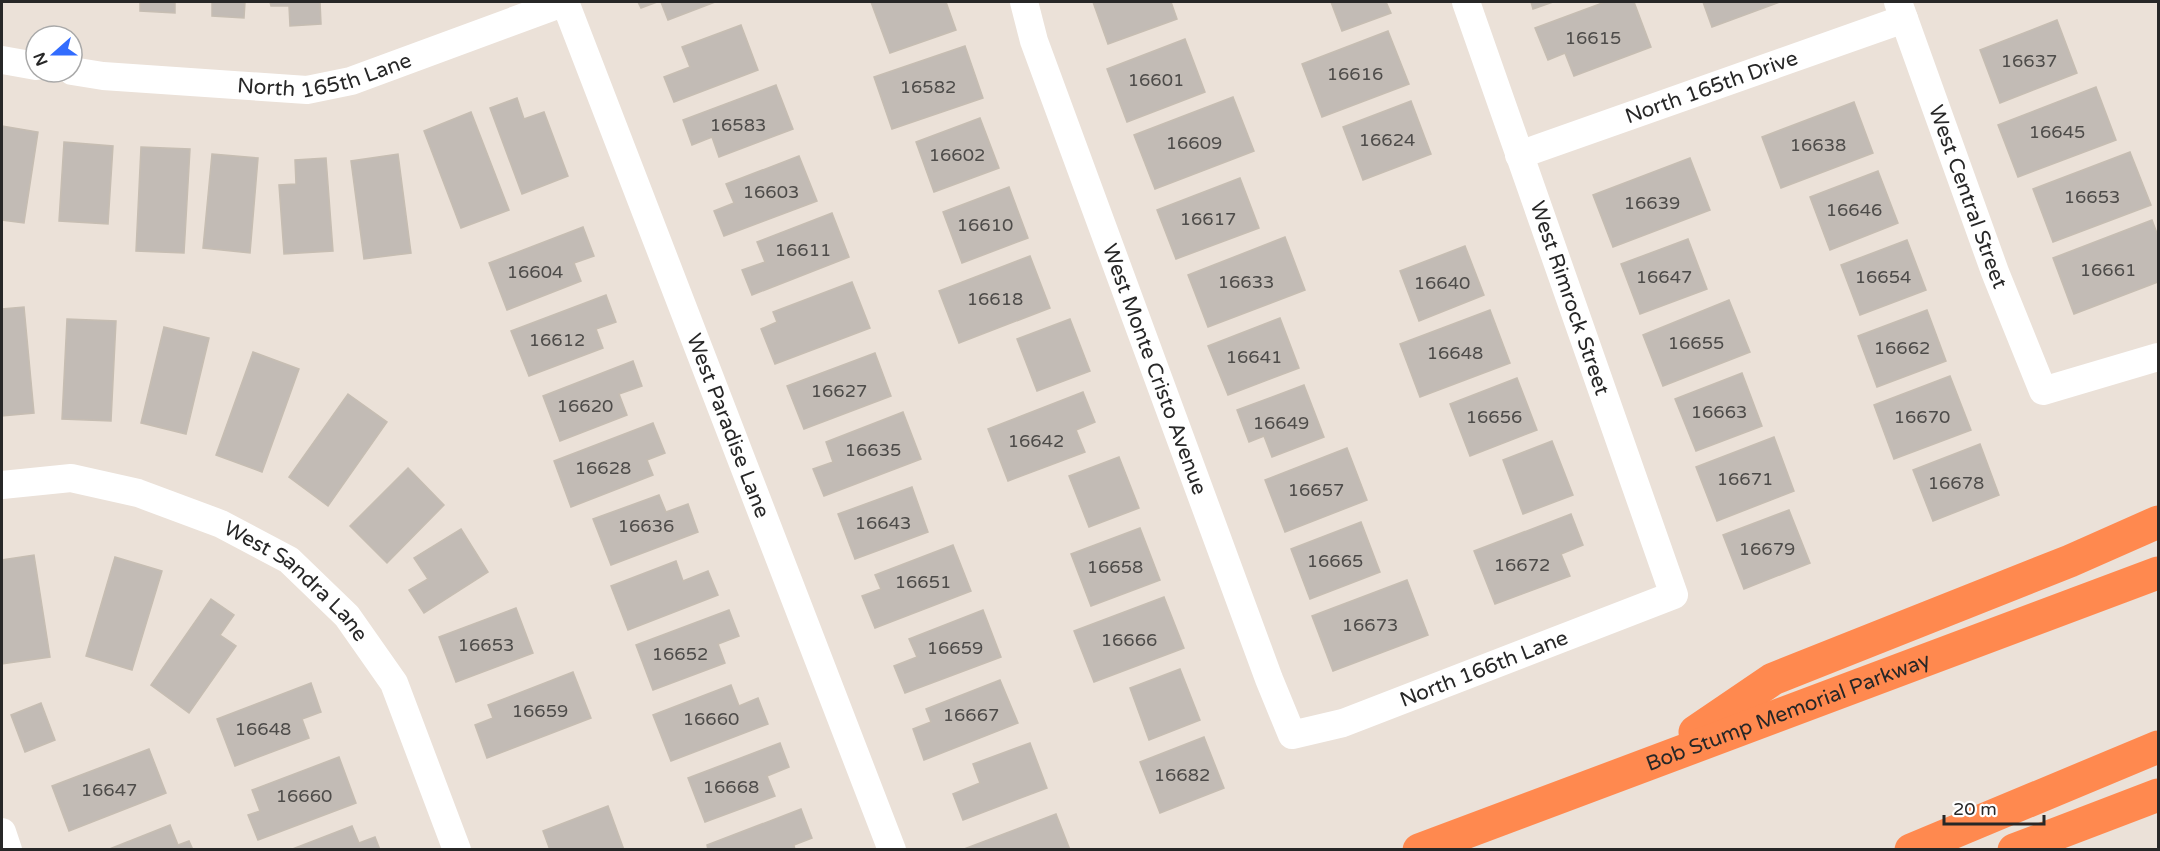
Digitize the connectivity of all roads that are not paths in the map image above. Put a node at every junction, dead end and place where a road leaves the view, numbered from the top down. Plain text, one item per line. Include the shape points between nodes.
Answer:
1 (565, 2) edge
2 (1024, 2) edge
3 (1466, 2) edge
4 (1901, 10) edge
5 (2, 60) edge
6 (24, 64) edge
7 (84, 73) edge
8 (1520, 155) junction
9 (2158, 357) edge
10 (2, 485) edge
11 (2158, 522) edge
12 (2158, 573) edge
13 (1674, 595) joint
14 (1292, 735) joint
15 (2158, 747) edge
16 (1652, 761) junction
17 (2158, 795) edge
18 (2, 832) edge
19 (8, 849) edge
20 (457, 849) edge
21 (892, 849) edge
22 (1419, 849) edge
23 (1911, 849) edge
24 (2014, 849) edge

1 - 7 street, North 165th Lane via 351,81 307,90
1 - 21 street, West Paradise Lane
2 - 14 street, West Monte Cristo Avenue via 1034,41
3 - 8 street, West Rimrock Street
4 - 8 street, North 165th Drive
4 - 9 street, West Central Street via 1995,272 2043,391
5 - 6 street
8 - 13 street, West Rimrock Street
10 - 20 street, West Sandra Lane via 70,478 138,493 222,524 289,560 347,616 394,682
11 - 16 highway via 2070,561 1773,678
12 - 16 highway, Bob Stump Memorial Parkway
13 - 14 street, North 166th Lane via 1343,723
15 - 23 highway
16 - 22 highway, Bob Stump Memorial Parkway
17 - 24 highway
18 - 19 street

